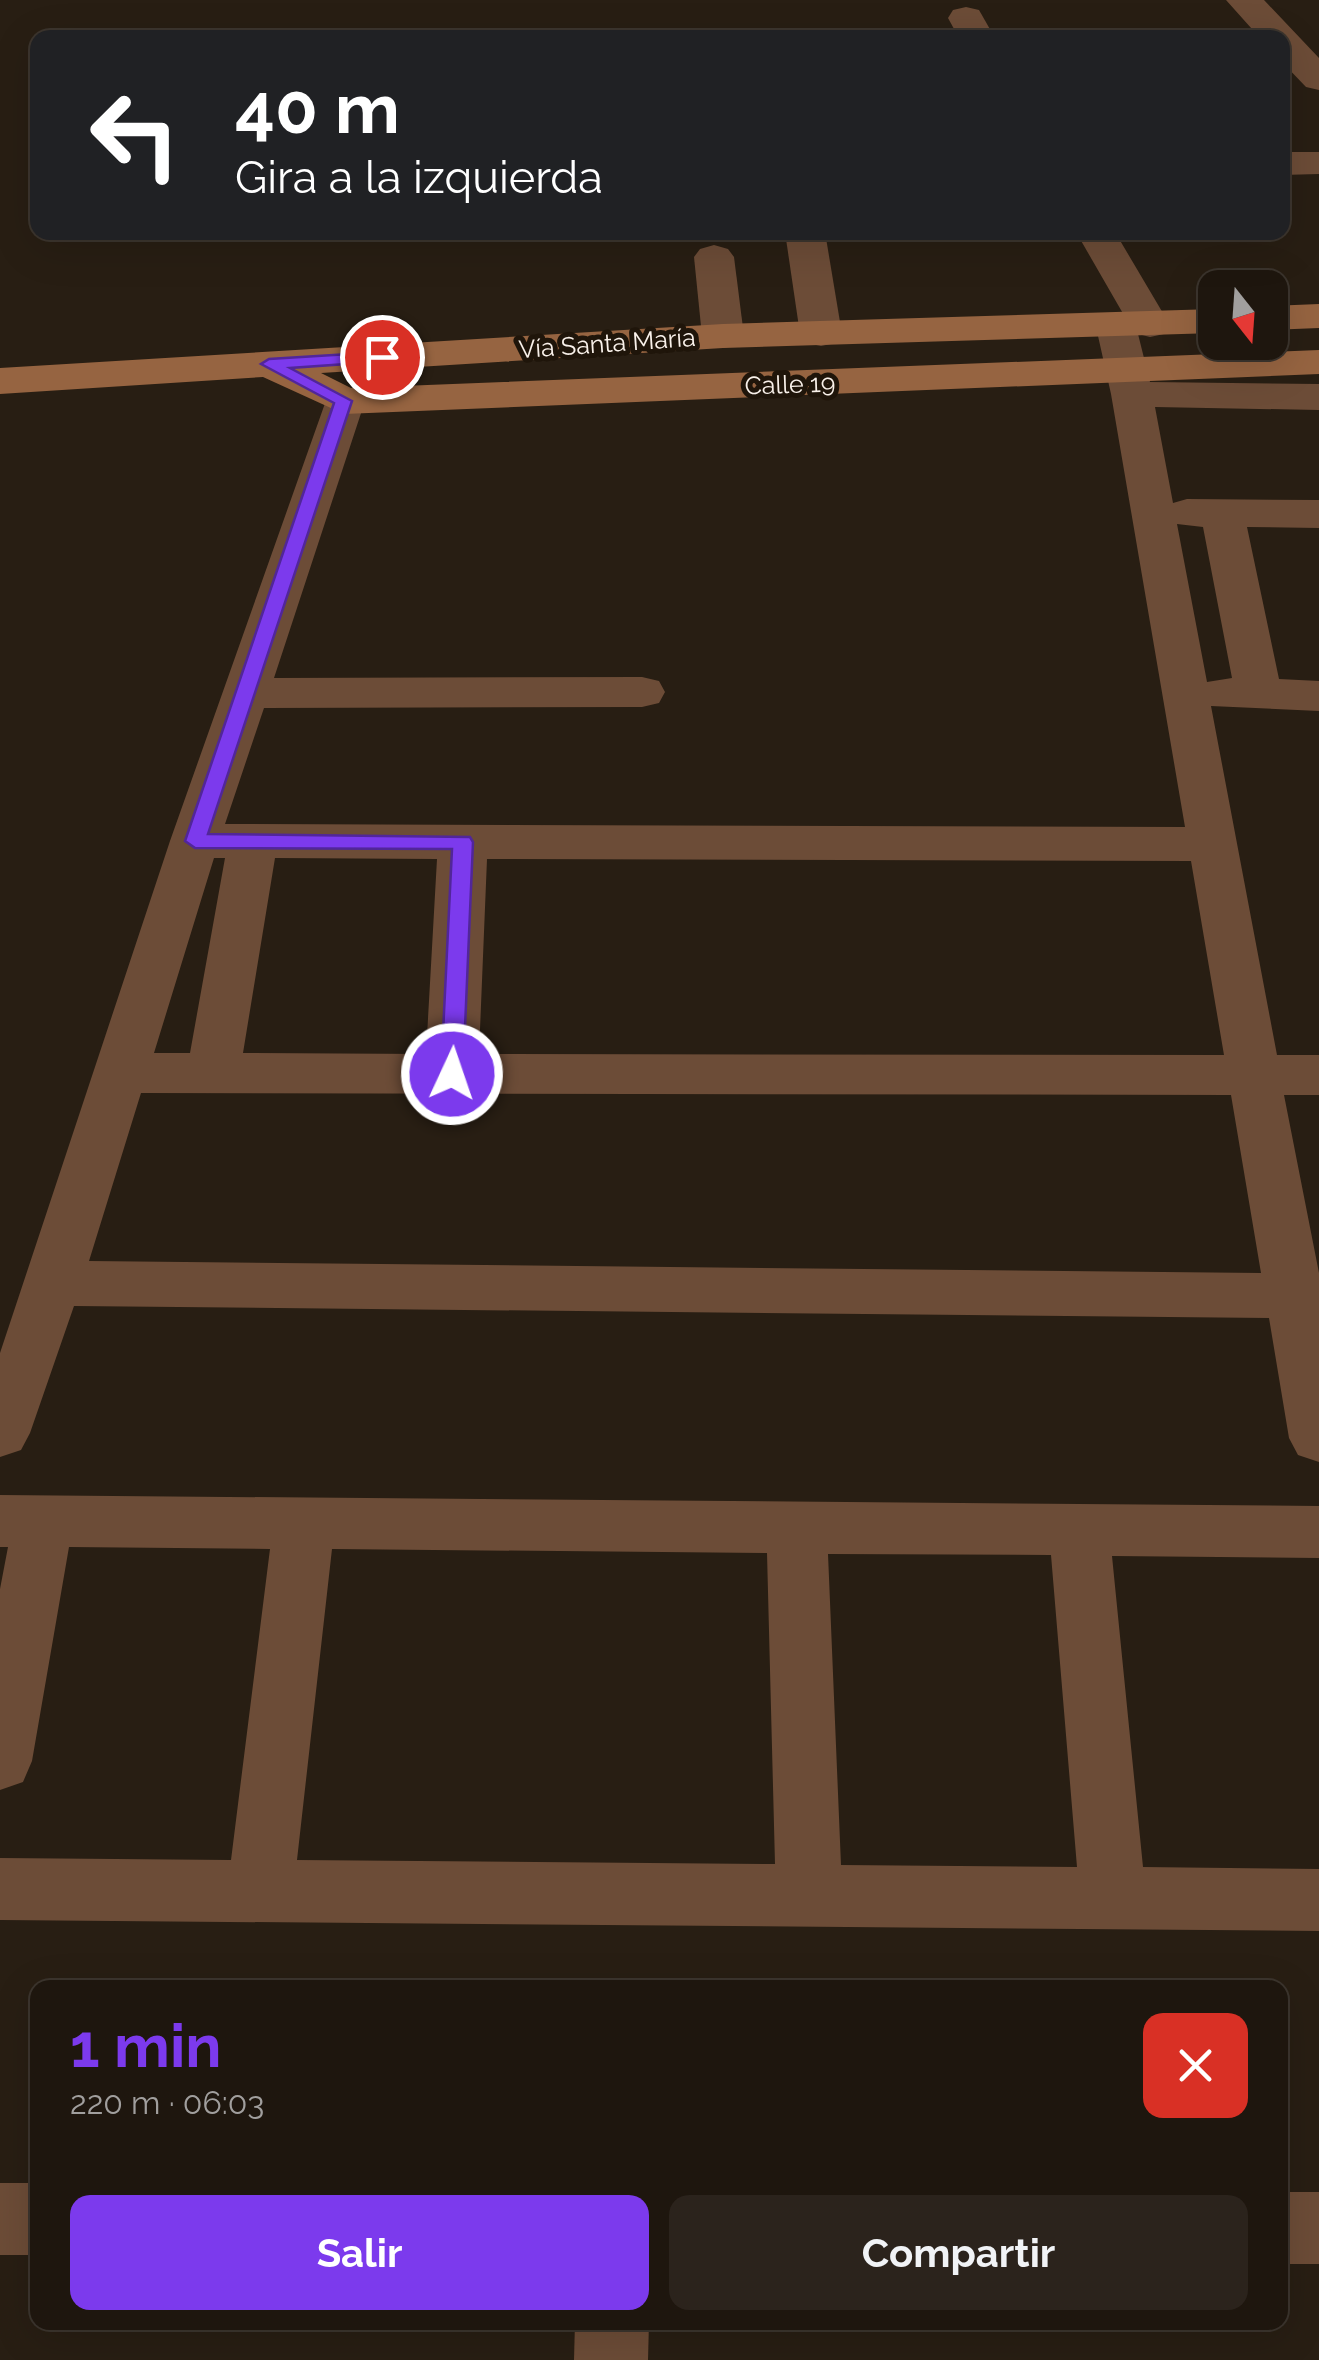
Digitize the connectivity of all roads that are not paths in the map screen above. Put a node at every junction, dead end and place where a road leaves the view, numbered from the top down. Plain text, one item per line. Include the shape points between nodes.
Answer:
1 (1244, 0) edge
2 (1269, 30) edge
3 (1290, 51) edge
4 (1319, 78) edge
5 (1319, 163) edge
6 (1290, 164) edge
7 (806, 240) edge
8 (1097, 240) edge
9 (714, 258) dead end
10 (1319, 316) edge
11 (1288, 317) edge
12 (1198, 329) edge
13 (821, 334) junction
14 (723, 336) junction
15 (1132, 354) junction
16 (1319, 362) edge
17 (269, 364) junction
18 (0, 382) edge
19 (1319, 397) edge
20 (344, 401) junction
21 (1153, 513) junction
22 (1222, 514) junction
23 (1319, 514) edge
24 (1185, 691) junction
25 (642, 692) dead end
26 (248, 693) junction
27 (1259, 695) junction
28 (1319, 696) edge
29 (195, 841) junction
30 (252, 842) junction
31 (462, 842) junction
32 (1213, 844) junction
33 (122, 1074) junction
34 (213, 1074) junction
35 (452, 1074) junction
36 (1253, 1074) junction
37 (1319, 1074) edge
38 (54, 1283) junction
39 (1307, 1296) edge
40 (0, 1434) edge
41 (1319, 1438) edge
42 (22, 1521) edge
43 (304, 1524) junction
44 (796, 1528) junction
45 (1079, 1530) junction
46 (1319, 1532) edge
47 (0, 1761) edge
48 (0, 1889) edge
49 (260, 1892) junction
50 (809, 1896) junction
51 (1113, 1899) junction
52 (1319, 1900) edge
53 (0, 2219) edge
54 (30, 2219) edge
55 (1288, 2228) edge
56 (1319, 2228) edge
57 (612, 2330) edge
58 (611, 2360) edge

1 - 2 street
3 - 4 street
5 - 6 street
7 - 13 street
8 - 15 street
9 - 14 street
10 - 11 main road
12 - 15 main road, Vía Santa María
13 - 14 main road, Vía Santa María
13 - 15 main road, Vía Santa María
14 - 17 main road, Vía Santa María
15 - 16 main road, Calle 19
15 - 19 street
15 - 20 main road, Calle 19
15 - 21 street
17 - 18 main road, Vía Santa María
17 - 20 main road, Calle 19
20 - 26 street
21 - 22 street
21 - 24 street
22 - 23 street
22 - 27 street
24 - 27 street
24 - 32 street
25 - 26 street
26 - 29 street
27 - 28 street
29 - 30 street
29 - 33 street
30 - 31 street
30 - 34 street
31 - 32 street
31 - 35 street
32 - 36 street
33 - 34 street
33 - 38 street
34 - 35 street
35 - 36 street
36 - 37 street
36 - 39 street
38 - 39 street
38 - 40 street
39 - 41 street
42 - 43 street
42 - 47 street
43 - 44 street
43 - 49 street
44 - 45 street
44 - 50 street
45 - 46 street
45 - 51 street
48 - 49 street
49 - 50 street
50 - 51 street
51 - 52 street
53 - 54 street
55 - 56 street
57 - 58 street

